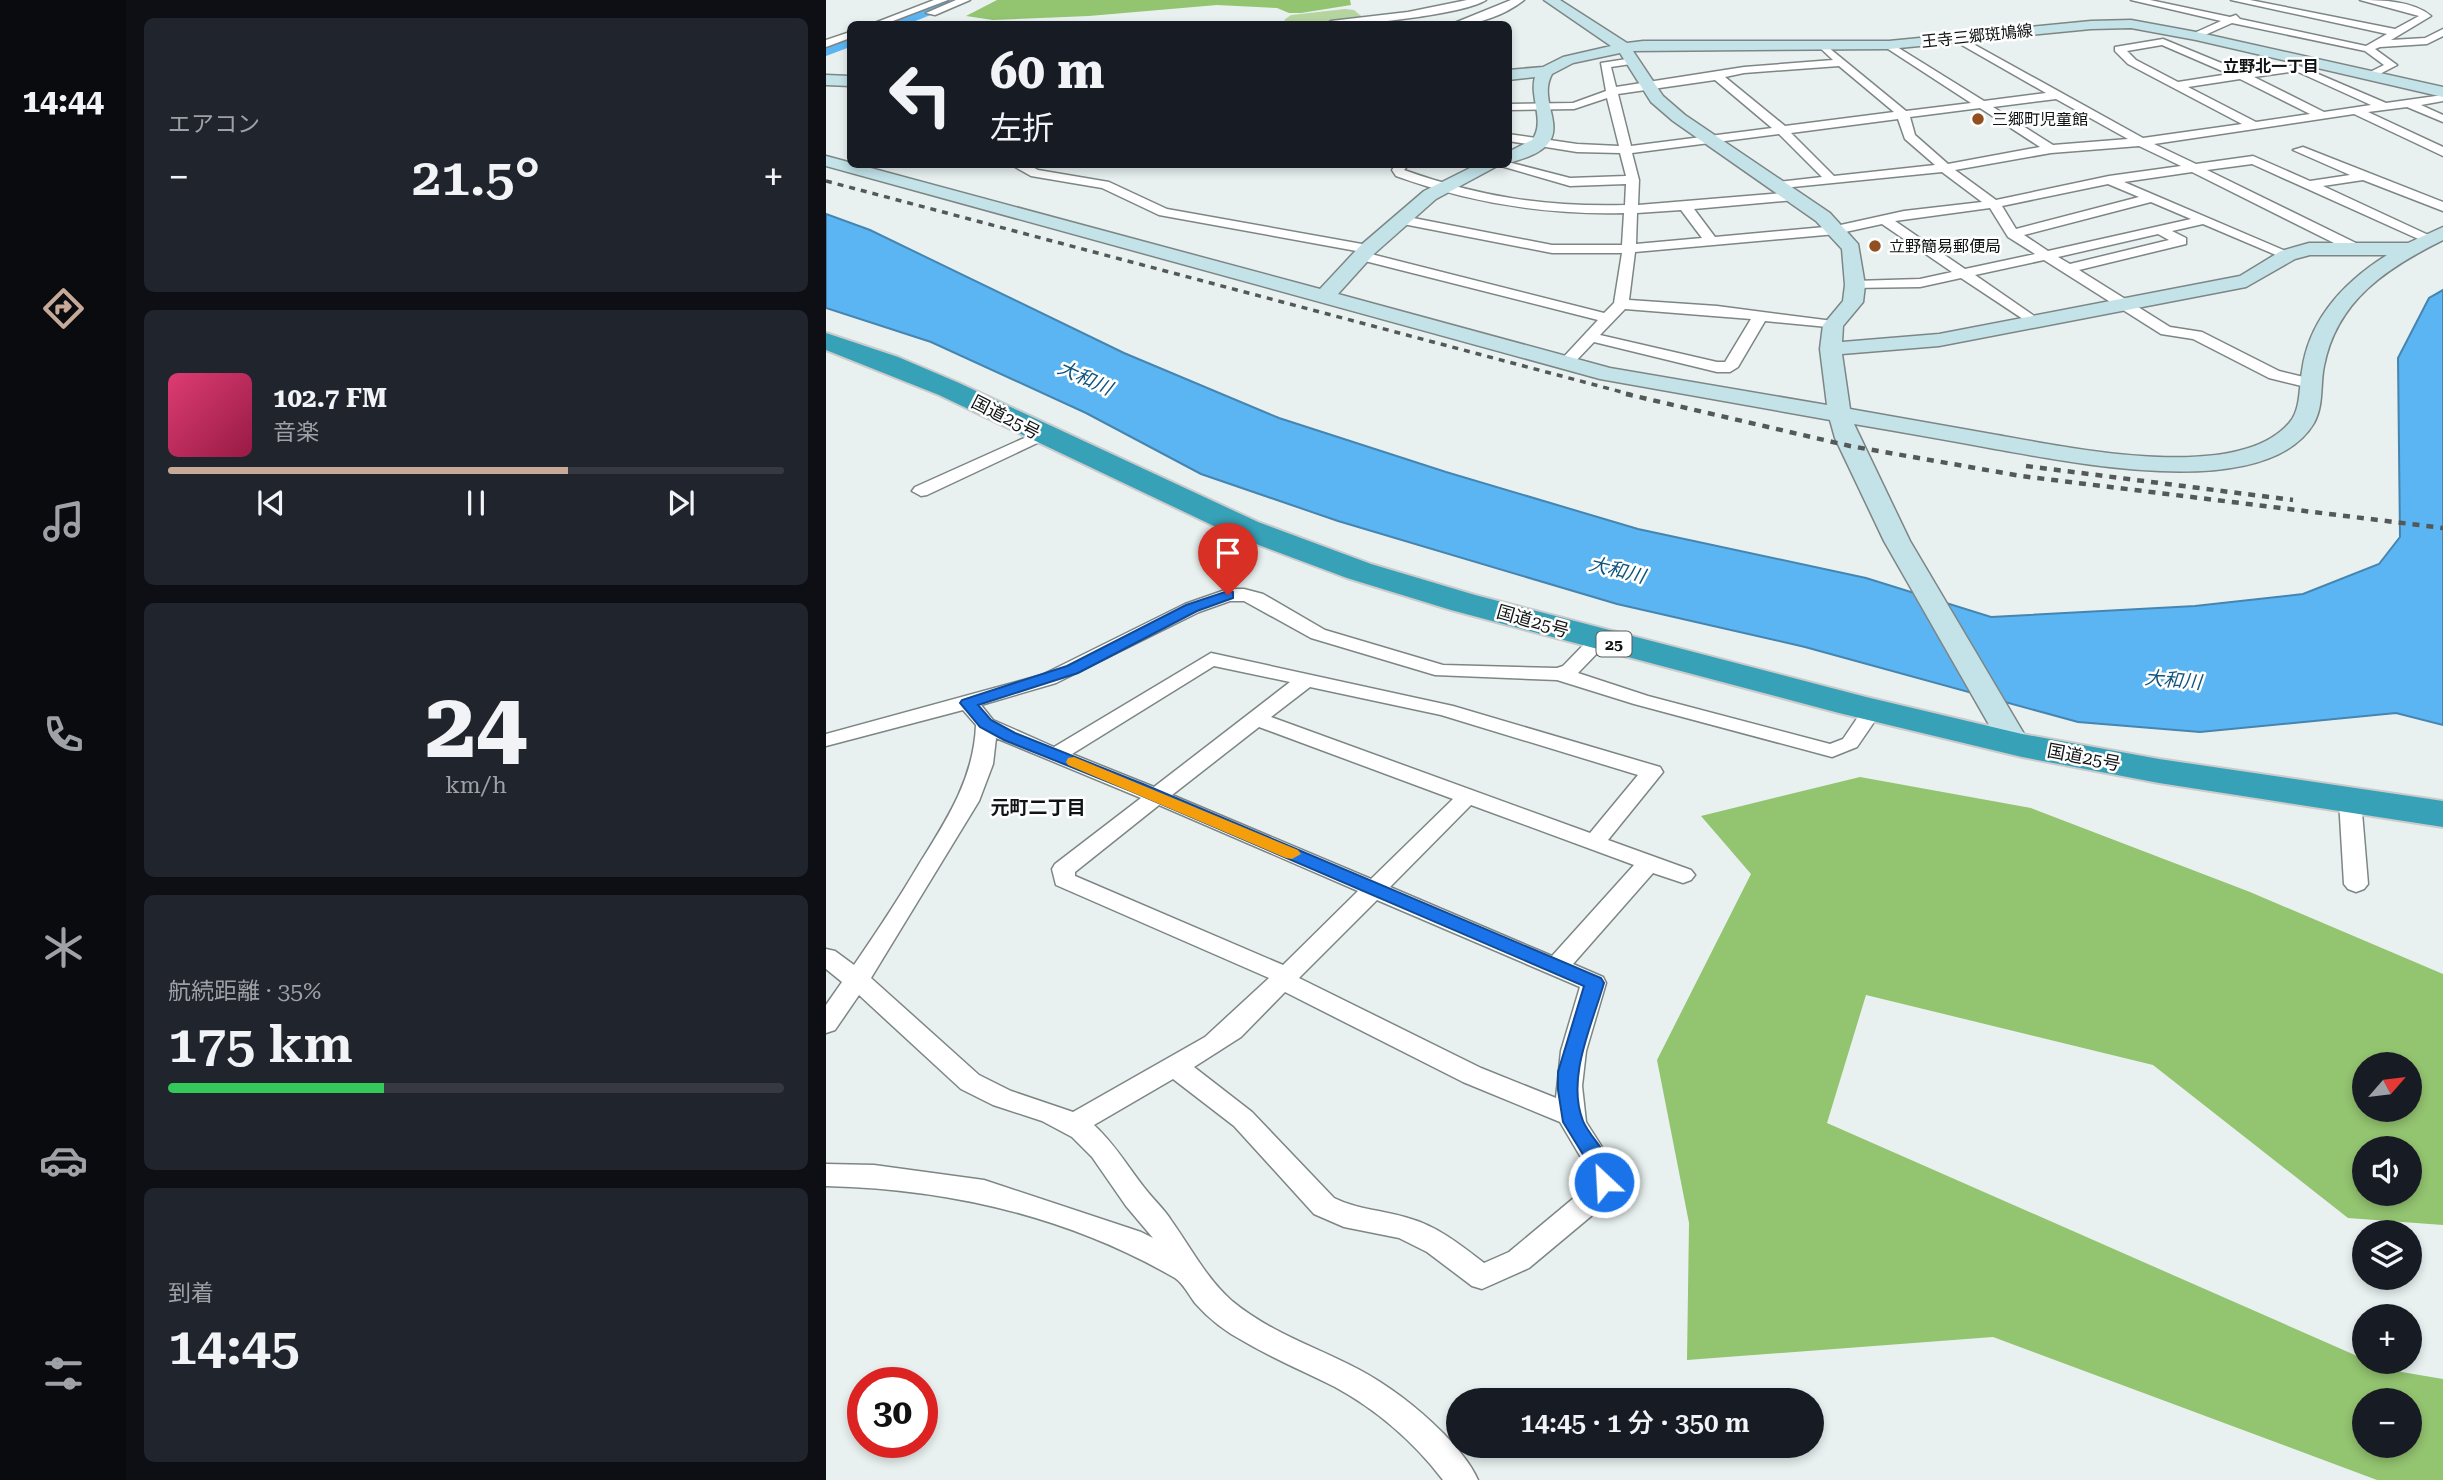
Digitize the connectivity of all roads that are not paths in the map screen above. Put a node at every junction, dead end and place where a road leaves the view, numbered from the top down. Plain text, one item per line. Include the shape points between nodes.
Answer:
1 (943, 0) edge
2 (965, 0) edge
3 (1482, 0) edge
4 (1519, 0) edge
5 (1551, 0) edge
6 (2136, 0) edge
7 (2236, 0) edge
8 (2273, 0) edge
9 (2365, 0) edge
10 (2263, 5) junction
11 (2232, 20) junction
12 (885, 21) edge
13 (911, 21) edge
14 (1357, 21) edge
15 (1469, 21) edge
16 (832, 26) dead end
17 (847, 32) edge
18 (2443, 32) edge
19 (2398, 33) junction
20 (847, 34) edge
21 (2196, 36) junction
22 (1957, 38) junction
23 (826, 44) edge
24 (2380, 44) junction
25 (847, 45) edge
26 (1889, 45) junction
27 (1823, 46) junction
28 (2368, 49) junction
29 (826, 53) edge
30 (1628, 55) junction
31 (1546, 71) junction
32 (1848, 71) junction
33 (1512, 75) edge
34 (2372, 75) junction
35 (1717, 76) junction
36 (2242, 76) junction
37 (826, 80) edge
38 (847, 81) edge
39 (1648, 84) junction
40 (2178, 85) junction
41 (1612, 91) junction
42 (2443, 92) edge
43 (2057, 94) junction
44 (2443, 98) edge
45 (1980, 103) junction
46 (2410, 104) junction
47 (1512, 107) edge
48 (1544, 107) junction
49 (2385, 107) junction
50 (2356, 110) junction
51 (1903, 114) junction
52 (2321, 115) junction
53 (2443, 119) edge
54 (2253, 125) junction
55 (1782, 130) junction
56 (1512, 137) edge
57 (1711, 140) junction
58 (2141, 142) junction
59 (1540, 143) junction
60 (2051, 149) junction
61 (1627, 150) junction
62 (2299, 150) dead end
63 (2443, 152) edge
64 (1512, 156) edge
65 (826, 161) edge
66 (847, 167) edge
67 (1512, 167) edge
68 (852, 168) edge
69 (1024, 168) edge
70 (1400, 168) edge
71 (1485, 168) edge
72 (1945, 168) junction
73 (2190, 168) junction
74 (2364, 176) junction
75 (1633, 180) junction
76 (1831, 180) junction
77 (2109, 180) junction
78 (2309, 185) junction
79 (1443, 188) junction
80 (1786, 191) junction
81 (2152, 198) junction
82 (1994, 204) junction
83 (1685, 207) junction
84 (2443, 207) edge
85 (1633, 212) junction
86 (1884, 219) junction
87 (1403, 220) junction
88 (2205, 220) junction
89 (1836, 229) junction
90 (2159, 230) junction
91 (2013, 234) junction
92 (2437, 236) edge
93 (1711, 242) junction
94 (2355, 248) junction
95 (2410, 249) junction
96 (1628, 250) junction
97 (1365, 253) junction
98 (2288, 254) junction
99 (2044, 255) junction
100 (2067, 270) junction
101 (1962, 275) junction
102 (1855, 285) junction
103 (1324, 297) junction
104 (1621, 304) junction
105 (2125, 306) junction
106 (1761, 315) junction
107 (1606, 318) junction
108 (2035, 323) junction
109 (1833, 325) junction
110 (1591, 337) junction
111 (826, 341) edge
112 (1831, 349) junction
113 (1566, 363) junction
114 (2310, 383) junction
115 (1840, 416) junction
116 (1042, 435) junction
117 (920, 491) dead end
118 (1599, 640) junction
119 (1559, 674) junction
120 (1306, 680) junction
121 (968, 703) junction
122 (1873, 709) junction
123 (1256, 719) junction
124 (986, 724) junction
125 (826, 740) edge
126 (2015, 744) junction
127 (1055, 755) junction
128 (1469, 795) junction
129 (1157, 796) junction
130 (2350, 800) junction
131 (2443, 814) edge
132 (1595, 841) junction
133 (1650, 862) junction
134 (1683, 875) dead end
135 (2356, 884) dead end
136 (1374, 889) junction
137 (826, 957) edge
138 (1556, 967) junction
139 (1284, 978) junction
140 (857, 980) junction
141 (826, 1024) edge
142 (1175, 1067) junction
143 (1572, 1116) junction
144 (1075, 1123) junction
145 (826, 1175) edge
146 (1185, 1270) junction
147 (1462, 1480) edge

1 - 12 street
2 - 13 street
3 - 14 street
4 - 15 street
5 - 30 street
6 - 11 street
7 - 10 street
8 - 10 street
9 - 19 street via 2426,16
10 - 11 street
10 - 19 street
11 - 21 street
11 - 28 street
16 - 17 street
18 - 24 street via 2427,41
19 - 24 street
20 - 23 street
21 - 22 street, 王寺三郷斑鳩線 via 2114,24
21 - 34 street, 王寺三郷斑鳩線
22 - 26 street, 王寺三郷斑鳩線
22 - 43 street
24 - 28 street
25 - 29 street
26 - 27 street, 王寺三郷斑鳩線
26 - 45 street
27 - 30 street, 王寺三郷斑鳩線 via 1705,43
27 - 32 street
28 - 34 street via 2392,65
30 - 31 street, 王寺三郷斑鳩線 via 1568,60
30 - 39 street
30 - 41 street via 1605,65
31 - 33 street, 王寺三郷斑鳩線
31 - 48 street via 1541,82
32 - 35 street via 1744,70
32 - 51 street
34 - 42 street, 王寺三郷斑鳩線
35 - 39 street
35 - 55 street via 1736,86
36 - 40 street
36 - 40 street via 2163,42 2119,50 2132,62
36 - 49 street via 2297,68
36 - 52 street
37 - 38 street
39 - 41 street
39 - 57 street via 1657,99
40 - 54 street
41 - 48 street via 1586,104
41 - 61 street
43 - 45 street
43 - 58 street
44 - 46 street
45 - 51 street
45 - 60 street
46 - 49 street
46 - 53 street
47 - 48 street
48 - 59 street via 1546,133
49 - 50 street
50 - 52 street
50 - 63 street
51 - 55 street
51 - 72 street via 1909,136
52 - 54 street
54 - 58 street
55 - 57 street
55 - 76 street
56 - 59 street
57 - 61 street
57 - 80 street
58 - 60 street
58 - 73 street
59 - 61 street
59 - 64 street
60 - 72 street
61 - 75 street
62 - 74 street
65 - 66 street
67 - 75 street via 1570,182
68 - 103 street
69 - 97 street via 1105,186 1164,212
70 - 79 street via 1400,173
71 - 79 street
72 - 76 street
72 - 82 street
73 - 77 street
73 - 78 street via 2253,160
73 - 94 street
74 - 78 street
74 - 84 street
75 - 85 street
76 - 80 street
77 - 81 street
77 - 82 street
78 - 92 street
79 - 85 street via 1513,205 1572,212
79 - 87 street
80 - 83 street
80 - 89 street
81 - 88 street
81 - 91 street
82 - 86 street
82 - 91 street
83 - 85 street
83 - 93 street
85 - 96 street
86 - 89 street
86 - 101 street
87 - 96 street via 1552,249
87 - 97 street
88 - 90 street
88 - 98 street
89 - 93 street
89 - 102 street via 1851,248
90 - 99 street
90 - 100 street via 2182,241
91 - 99 street
92 - 95 street
93 - 96 street
94 - 95 street
94 - 98 street
95 - 114 street via 2374,270 2338,304 2316,348
96 - 104 street
97 - 103 street
97 - 107 street
98 - 105 street via 2246,281
99 - 100 street
99 - 101 street
100 - 105 street
101 - 102 street via 1908,284
101 - 108 street
102 - 109 street via 1853,302
103 - 113 street
104 - 106 street
104 - 107 street
105 - 108 street
105 - 114 street via 2166,331 2197,335 2274,375
106 - 109 street
106 - 110 street via 1730,367
107 - 110 street
108 - 112 street via 1939,340
109 - 112 street
110 - 113 street
111 - 116 highway, 国道25号 / 25 via 944,386
112 - 115 street
113 - 115 street
114 - 115 street via 2307,415 2288,439 2247,457 2176,465 2095,459
115 - 126 street via 1897,541
116 - 117 street
116 - 118 highway, 国道25号 / 25 via 1166,495 1305,552
118 - 119 street via 1570,670
118 - 122 highway, 国道25号 / 25
119 - 121 street via 1442,671 1318,634 1244,594 1192,608 1072,669
119 - 122 street via 1641,701 1832,751 1850,743
120 - 123 street
120 - 127 street via 1211,659
120 - 132 street via 1446,710 1652,772
121 - 124 street
121 - 125 street
122 - 126 highway, 国道25号 / 25
123 - 128 street
123 - 129 street
124 - 127 street
124 - 140 street via 984,758 967,803
126 - 130 highway, 国道25号 / 25
127 - 129 street
128 - 132 street
128 - 136 street
129 - 136 street
129 - 139 street via 1063,869 1064,880
130 - 131 highway, 国道25号 / 25
130 - 135 street
132 - 133 street
133 - 134 street
133 - 138 street
136 - 138 street
136 - 139 street
137 - 140 street
138 - 143 street via 1594,983 1568,1072
139 - 142 street via 1232,1030
139 - 143 street via 1472,1075
140 - 141 street
140 - 144 street via 971,1083 1002,1099
142 - 143 street via 1243,1119 1324,1206 1344,1216 1405,1228 1437,1244 1482,1277 1519,1260 1598,1194 1604,1182 1602,1168
142 - 144 street
144 - 146 street via 1160,1225
145 - 146 street via 874,1176 984,1191 1131,1240
146 - 147 street via 1220,1309 1246,1329 1350,1380 1399,1411 1439,1449

